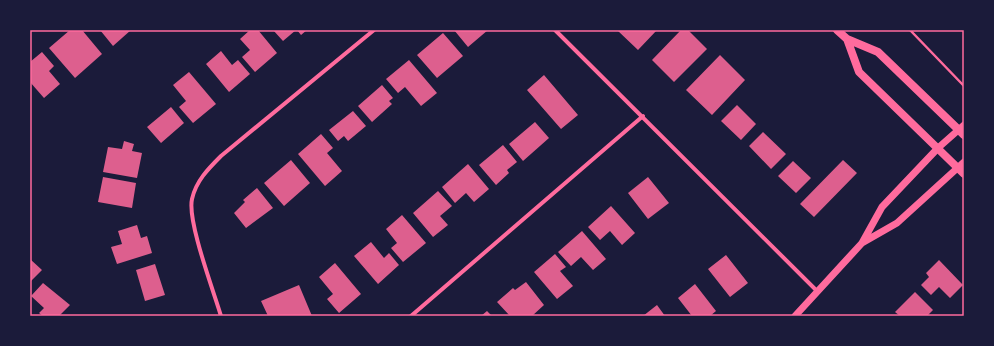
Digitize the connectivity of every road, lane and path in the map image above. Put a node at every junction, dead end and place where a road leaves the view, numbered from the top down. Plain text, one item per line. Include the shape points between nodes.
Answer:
1 (374, 30) edge
2 (555, 30) edge
3 (837, 30) edge
4 (910, 30) edge
5 (848, 39) junction
6 (964, 86) edge
7 (643, 116) junction
8 (962, 130) edge
9 (938, 148) junction
10 (964, 162) edge
11 (957, 168) junction
12 (964, 174) edge
13 (862, 243) junction
14 (818, 292) junction
15 (221, 316) edge
16 (412, 316) edge
17 (795, 316) edge

1 - 15 street via 221,156 202,176 192,199 194,228
2 - 7 street
3 - 5 main road
4 - 6 path
5 - 8 main road via 878,52
5 - 9 main road via 859,72
7 - 14 street
7 - 16 street
8 - 9 street
9 - 11 main road
9 - 13 street via 882,207
10 - 11 street
11 - 12 main road
11 - 13 street via 898,223
13 - 14 street
14 - 17 street

